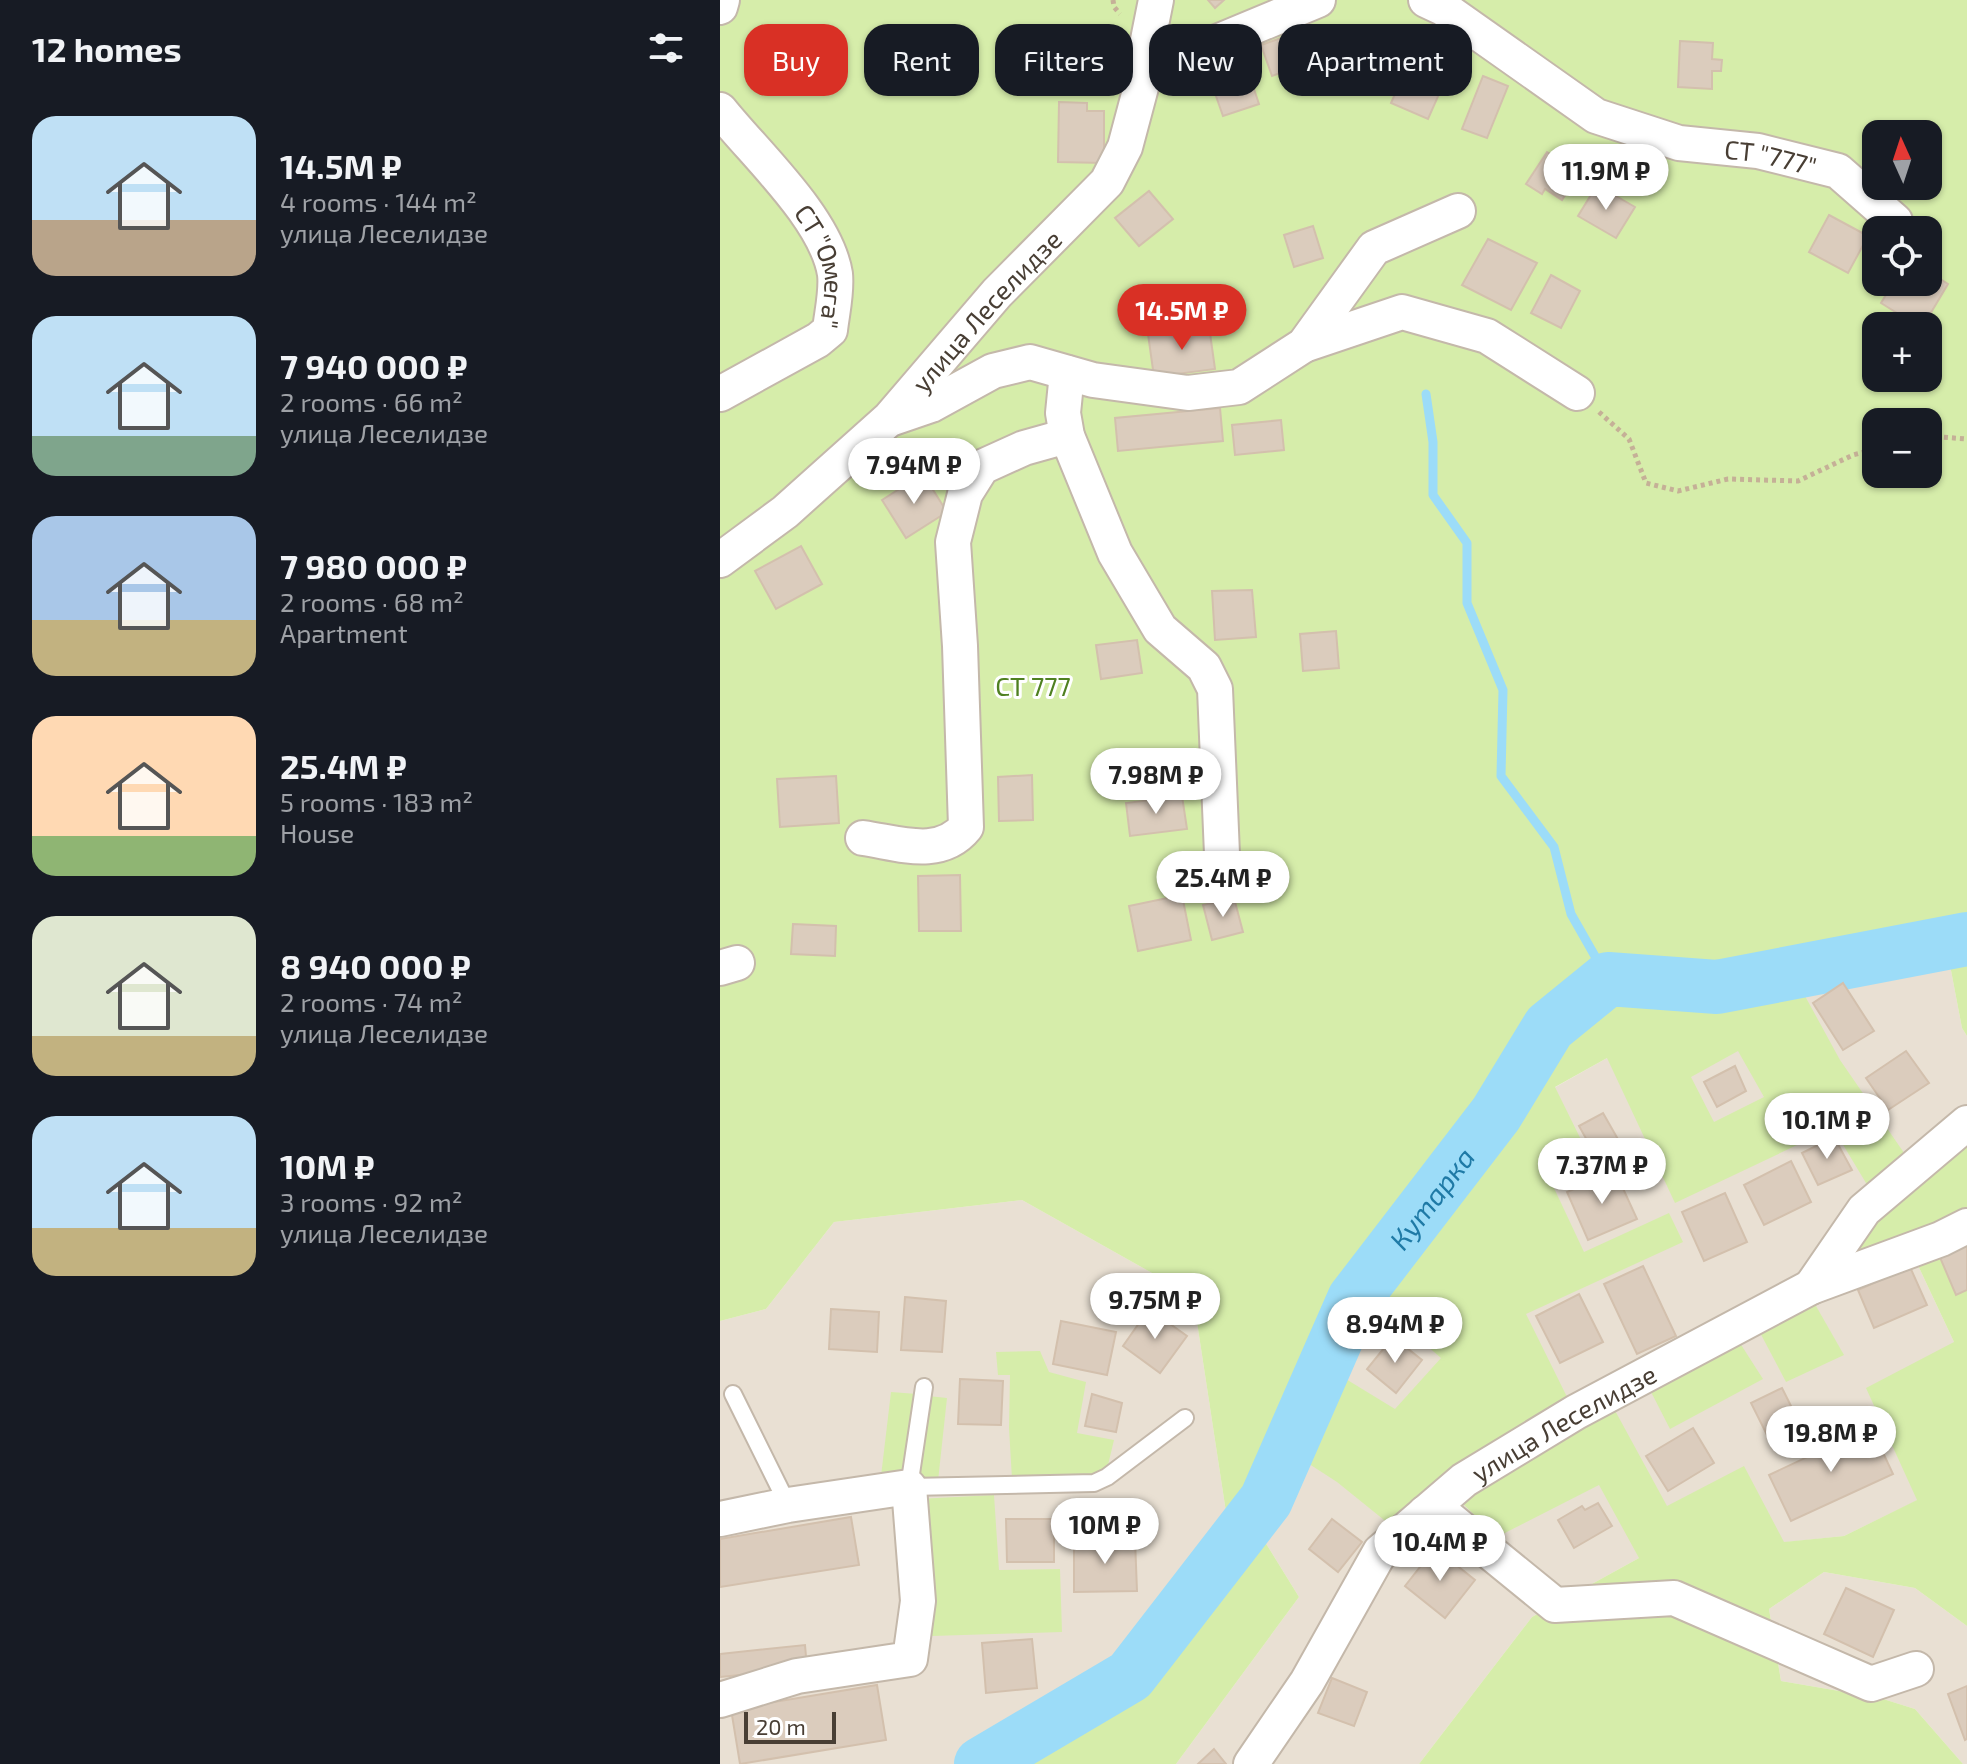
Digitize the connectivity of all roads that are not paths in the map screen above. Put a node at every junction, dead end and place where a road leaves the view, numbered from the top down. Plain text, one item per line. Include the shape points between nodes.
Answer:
1 (722, 0) edge
2 (1156, 0) edge
3 (1318, 0) edge
4 (1426, 0) edge
5 (720, 7) edge
6 (1145, 72) junction
7 (720, 110) edge
8 (1458, 211) dead end
9 (1889, 216) edge
10 (1304, 345) junction
11 (1067, 373) junction
12 (1577, 393) road end
13 (720, 394) edge
14 (889, 419) junction
15 (1067, 436) junction
16 (720, 560) edge
17 (863, 838) dead end
18 (1222, 854) dead end
19 (1967, 1123) edge
20 (1967, 1226) edge
21 (1811, 1287) junction
22 (924, 1387) dead end
23 (733, 1394) dead end
24 (1185, 1418) dead end
25 (909, 1487) junction
26 (788, 1505) junction
27 (1425, 1513) junction
28 (720, 1519) edge
29 (1916, 1669) dead end
30 (720, 1700) edge
31 (1251, 1764) edge

1 - 5 street
2 - 6 street, улица Леселидзе
3 - 6 street
4 - 9 street, СТ "777" via 1596,116 1679,143 1758,151 1838,171
6 - 14 street, улица Леселидзе via 1125,147 1107,182 997,293
7 - 13 street, СТ "Омега" via 797,199 830,254 835,278 830,330
8 - 10 street via 1374,248
10 - 11 street via 1239,387 1200,392
10 - 12 street via 1402,312 1487,336
11 - 14 street via 1030,362 993,371 931,405
11 - 15 street
14 - 16 street, улица Леселидзе via 785,512
15 - 17 street via 982,467 965,494 953,542 966,827 956,840 932,848
15 - 18 street via 1115,553 1160,629 1204,667 1215,689
19 - 21 street, улица Леселидзе via 1864,1210
20 - 21 street, улица Леселидзе
21 - 27 street, улица Леселидзе via 1576,1412 1464,1480
22 - 25 lane
23 - 26 lane
24 - 25 lane via 1094,1483
25 - 26 street
25 - 30 street via 918,1601 910,1659 797,1676
26 - 28 street
27 - 29 street via 1447,1517 1555,1605 1674,1598 1871,1684
27 - 31 street, улица Леселидзе via 1380,1552 1307,1682

